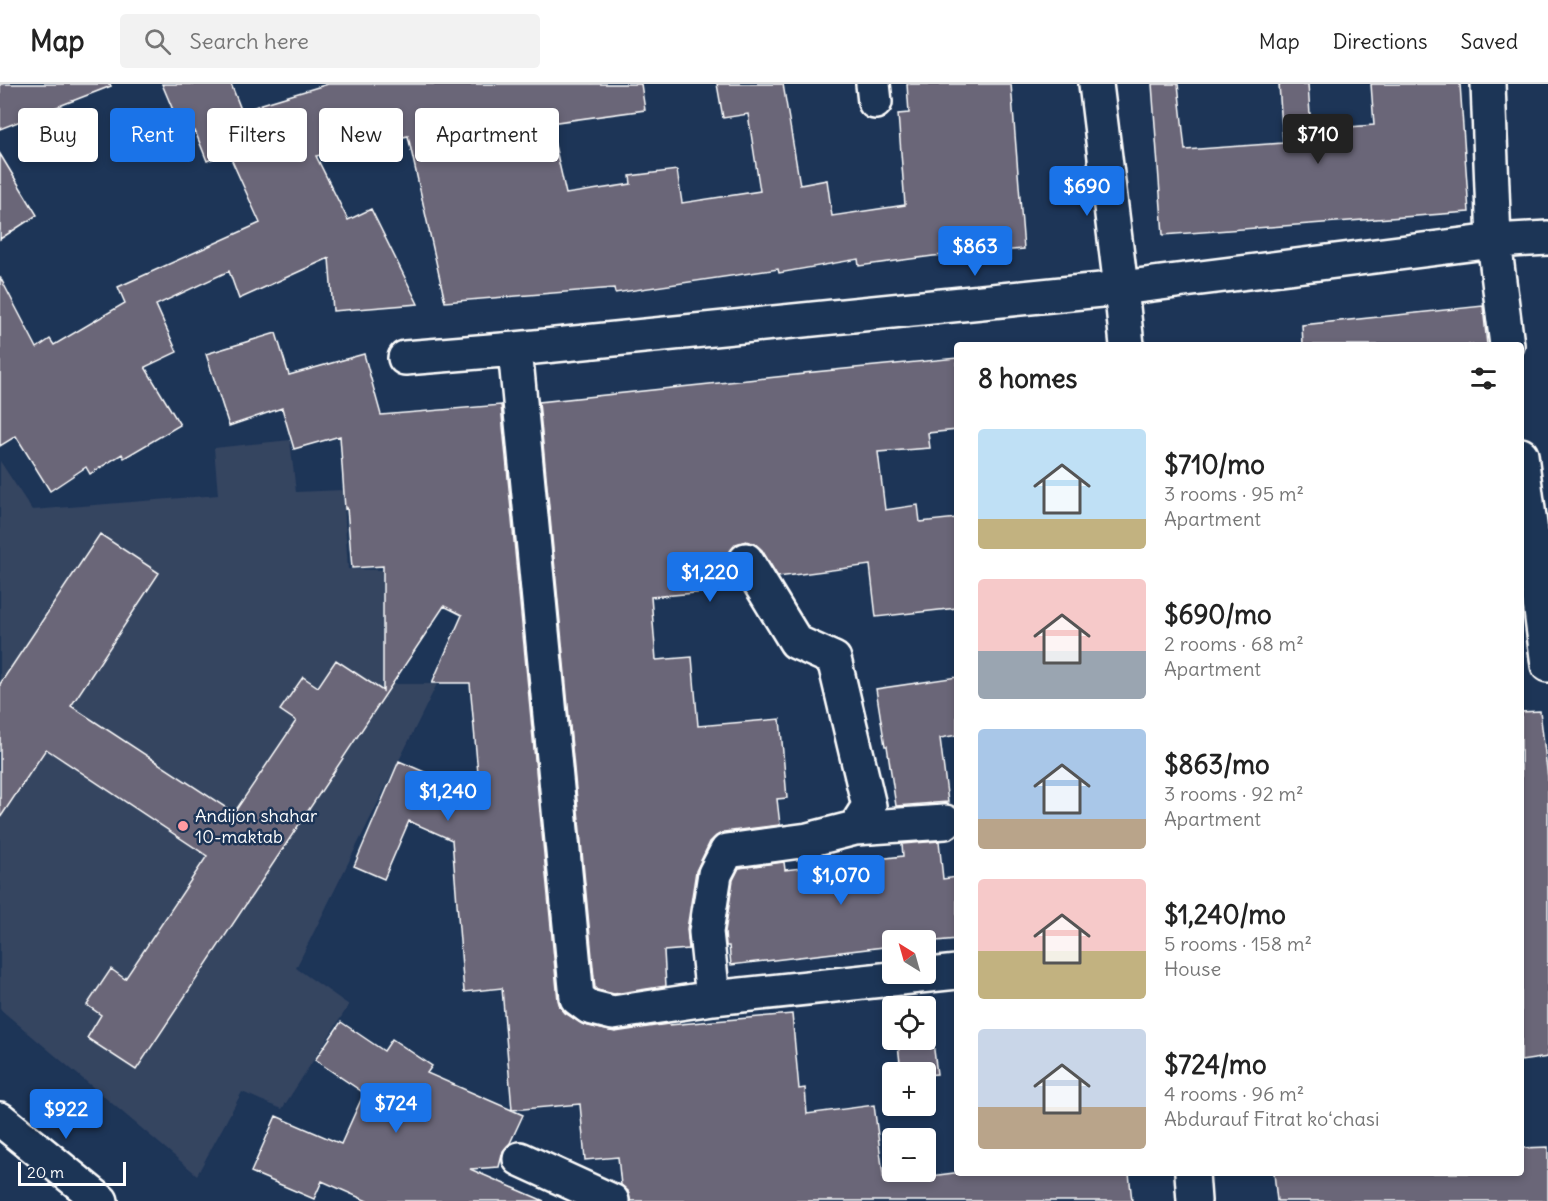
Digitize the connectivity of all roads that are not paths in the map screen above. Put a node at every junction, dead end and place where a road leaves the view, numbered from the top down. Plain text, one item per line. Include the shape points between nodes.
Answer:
1 (1096, 84) edge
2 (1488, 84) edge
3 (1548, 238) edge
4 (1494, 241) junction
5 (1121, 288) junction
6 (1126, 342) edge
7 (1507, 342) edge
8 (515, 349) junction
9 (405, 358) dead end
10 (1524, 477) edge
11 (746, 560) dead end
12 (1548, 665) edge
13 (945, 822) dead end
14 (855, 828) junction
15 (954, 972) edge
16 (713, 998) junction
17 (0, 1119) edge
18 (520, 1159) dead end
19 (1192, 1176) edge
20 (102, 1201) edge
21 (612, 1201) edge
22 (1194, 1201) edge

1 - 5 street
2 - 4 street
3 - 4 street
4 - 5 street
4 - 7 street
5 - 6 street
5 - 8 street
8 - 9 street
8 - 16 street via 577,998 589,1007 613,1013
10 - 12 street
11 - 14 street via 796,642 834,659 869,806
13 - 14 street
14 - 16 street via 808,840 727,850 715,874 706,932
15 - 16 street
17 - 20 street
18 - 21 street
19 - 22 street

